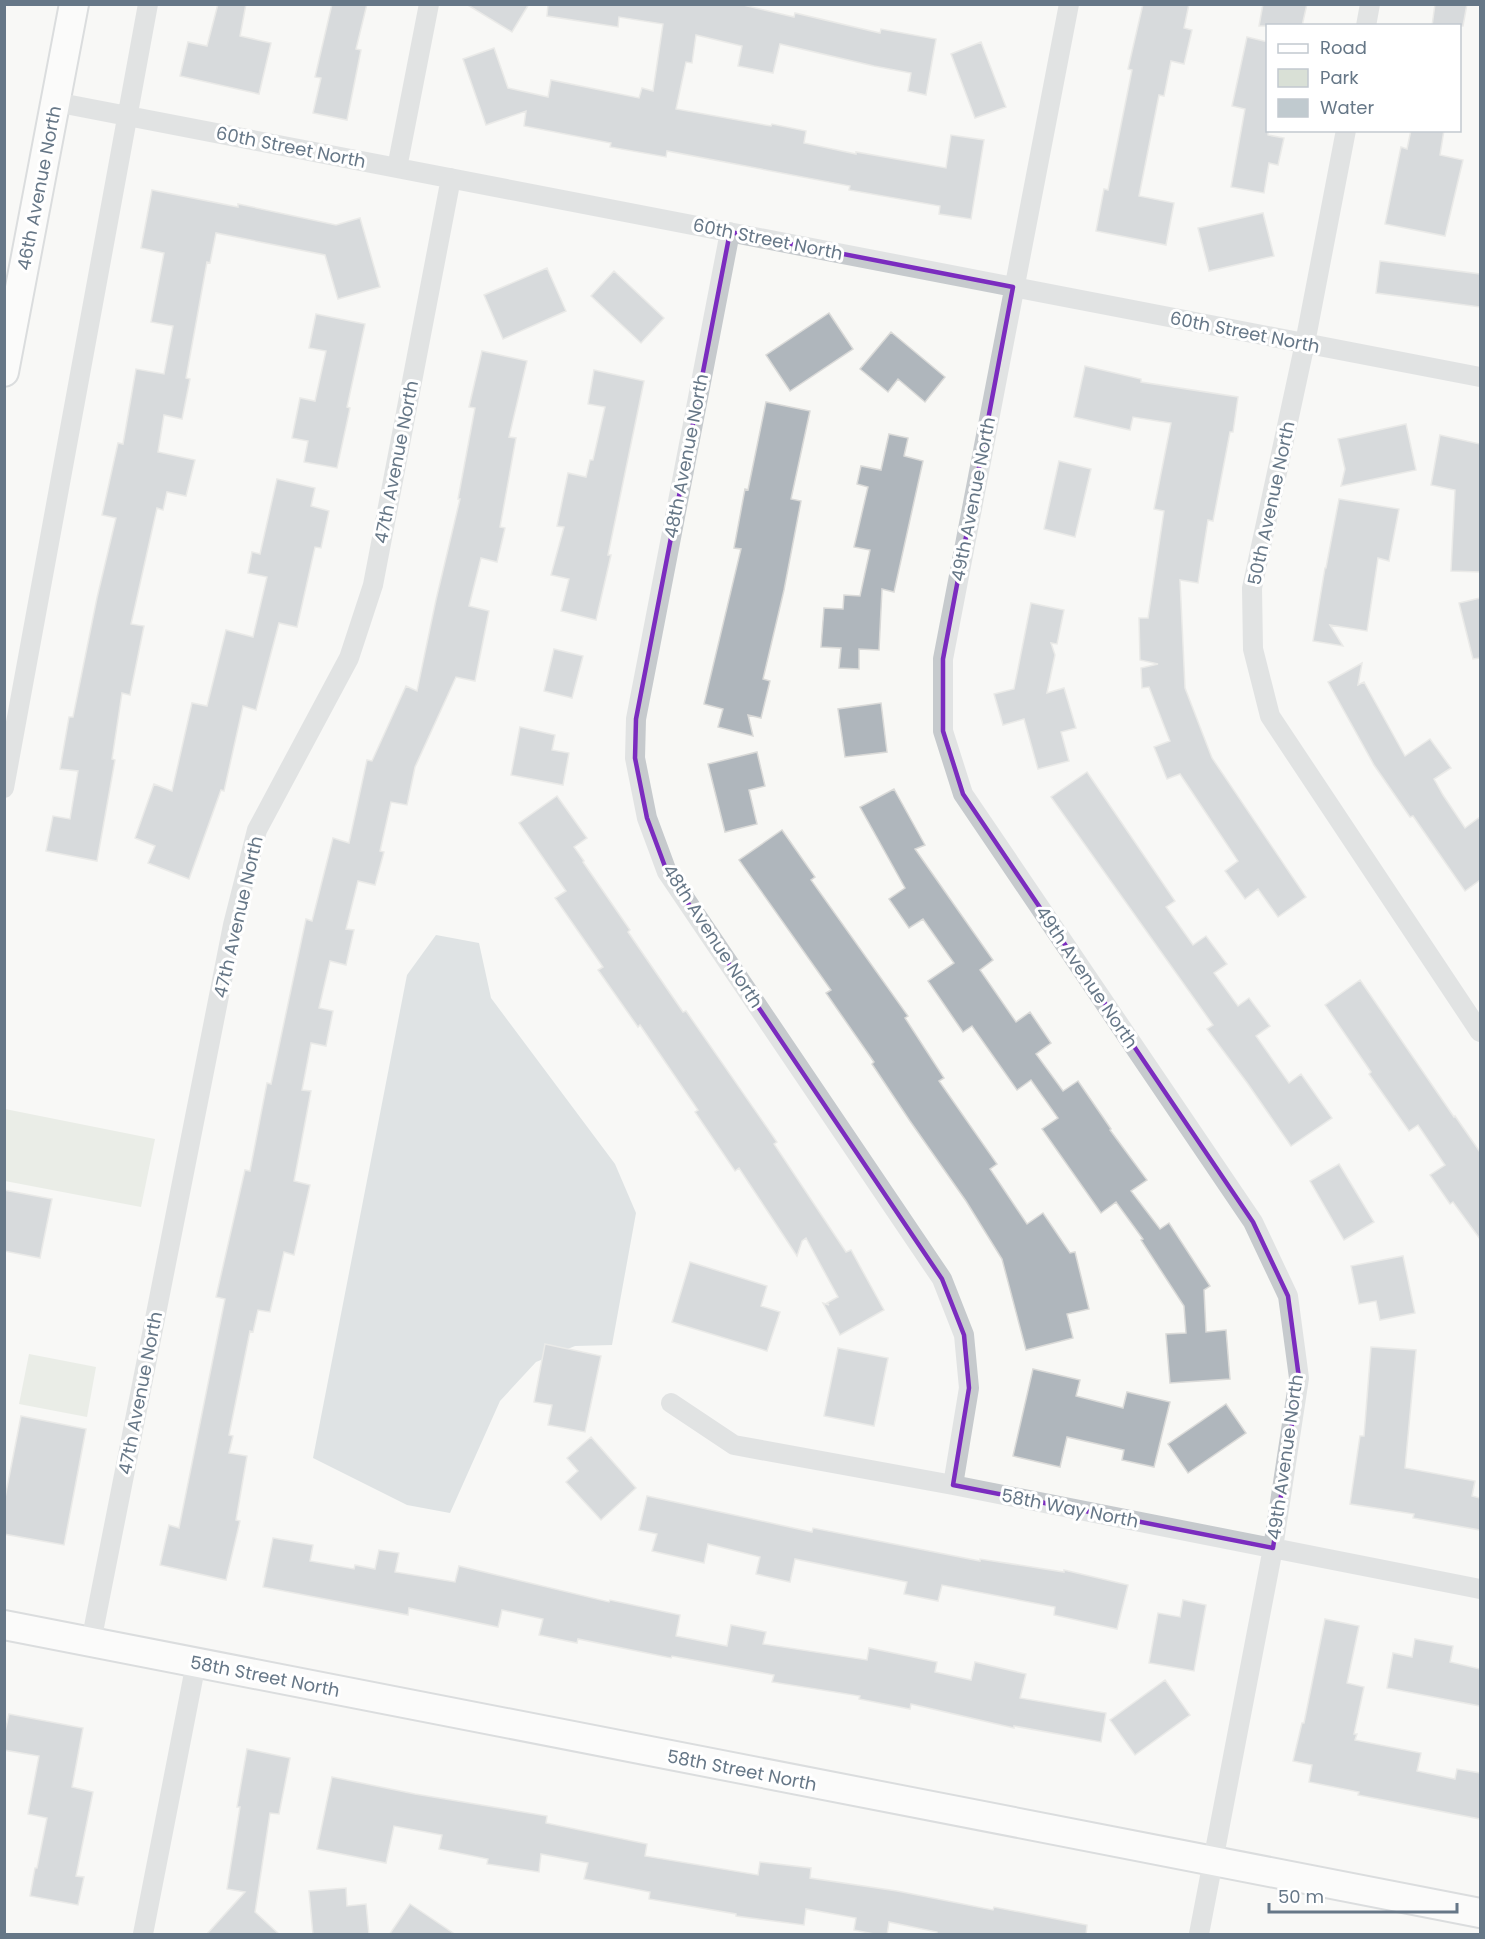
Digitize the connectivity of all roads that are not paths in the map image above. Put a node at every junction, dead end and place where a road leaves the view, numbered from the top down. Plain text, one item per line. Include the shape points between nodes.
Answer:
1 (74, 4) edge
2 (148, 4) edge
3 (429, 4) edge
4 (1069, 4) edge
5 (1370, 4) edge
6 (1366, 24) edge
7 (55, 102) junction
8 (128, 116) junction
9 (1346, 132) edge
10 (397, 168) junction
11 (450, 178) junction
12 (730, 232) junction
13 (1014, 287) junction
14 (1305, 343) junction
15 (4, 372) edge
16 (1480, 377) edge
17 (4, 788) edge
18 (1480, 1032) edge
19 (671, 1403) dead end
20 (953, 1485) junction
21 (1273, 1548) junction
22 (1480, 1589) edge
23 (4, 1625) edge
24 (91, 1642) junction
25 (196, 1663) junction
26 (1214, 1862) junction
27 (1480, 1913) edge
28 (143, 1935) edge
29 (1199, 1935) edge

1 - 7 street, 46th Avenue North
2 - 8 street
3 - 10 street
4 - 13 street, 49th Avenue North
5 - 6 street
7 - 8 street, 60th Street North
7 - 15 street, 46th Avenue North
8 - 10 street, 60th Street North
8 - 17 street
9 - 14 street, 50th Avenue North
10 - 11 street, 60th Street North
11 - 12 street, 60th Street North
11 - 24 street, 47th Avenue North via 373,585 349,658 257,830 233,925
12 - 13 street, 60th Street North
12 - 20 street, 48th Avenue North via 636,719 635,758 647,818 668,872 942,1279 964,1335 969,1388
13 - 14 street, 60th Street North
13 - 21 street, 49th Avenue North via 943,659 943,731 963,794 1253,1222 1288,1296 1299,1378
14 - 16 street, 60th Street North
14 - 18 street, 50th Avenue North via 1252,588 1253,649 1270,716
19 - 20 street, 58th Way North via 734,1445
20 - 21 street, 58th Way North
21 - 22 street, 58th Way North
21 - 26 street, 49th Avenue North
23 - 24 street, 58th Street North
24 - 25 street, 58th Street North
25 - 26 street, 58th Street North
25 - 28 street
26 - 27 street, 58th Street North
26 - 29 street, 49th Avenue North

